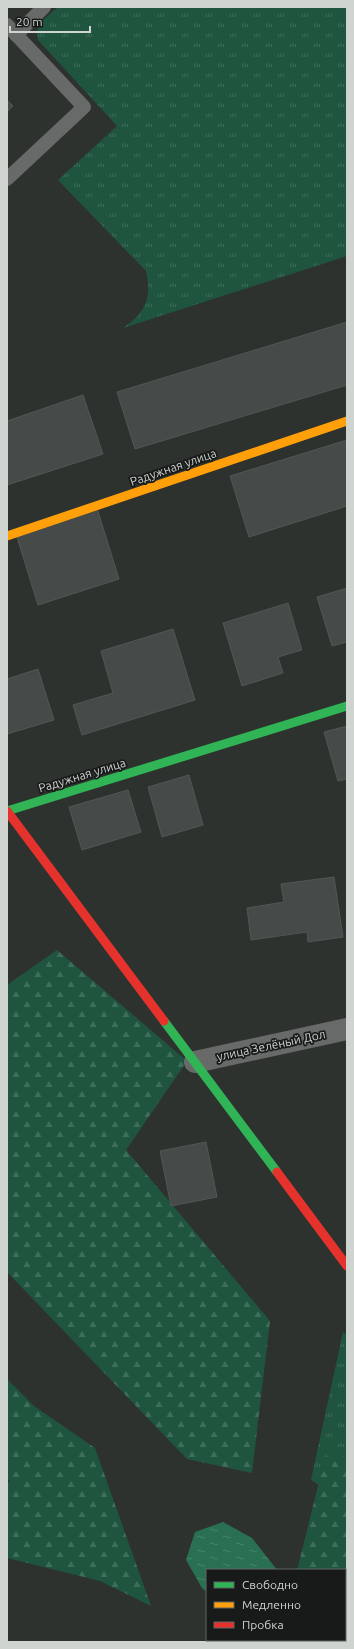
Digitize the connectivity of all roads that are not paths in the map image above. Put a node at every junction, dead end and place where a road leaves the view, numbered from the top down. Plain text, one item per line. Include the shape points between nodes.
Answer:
1 (44, 7) edge
2 (12, 30) edge
3 (7, 179) edge
4 (347, 421) edge
5 (7, 536) edge
6 (347, 706) edge
7 (7, 811) edge
8 (347, 1029) edge
9 (195, 1062) junction
10 (347, 1266) edge

1 - 2 lane
2 - 3 lane via 84,107
4 - 5 street, Радужная улица
6 - 7 street, Радужная улица
7 - 9 street
8 - 9 street, улица Зелёный Дол
9 - 10 street

